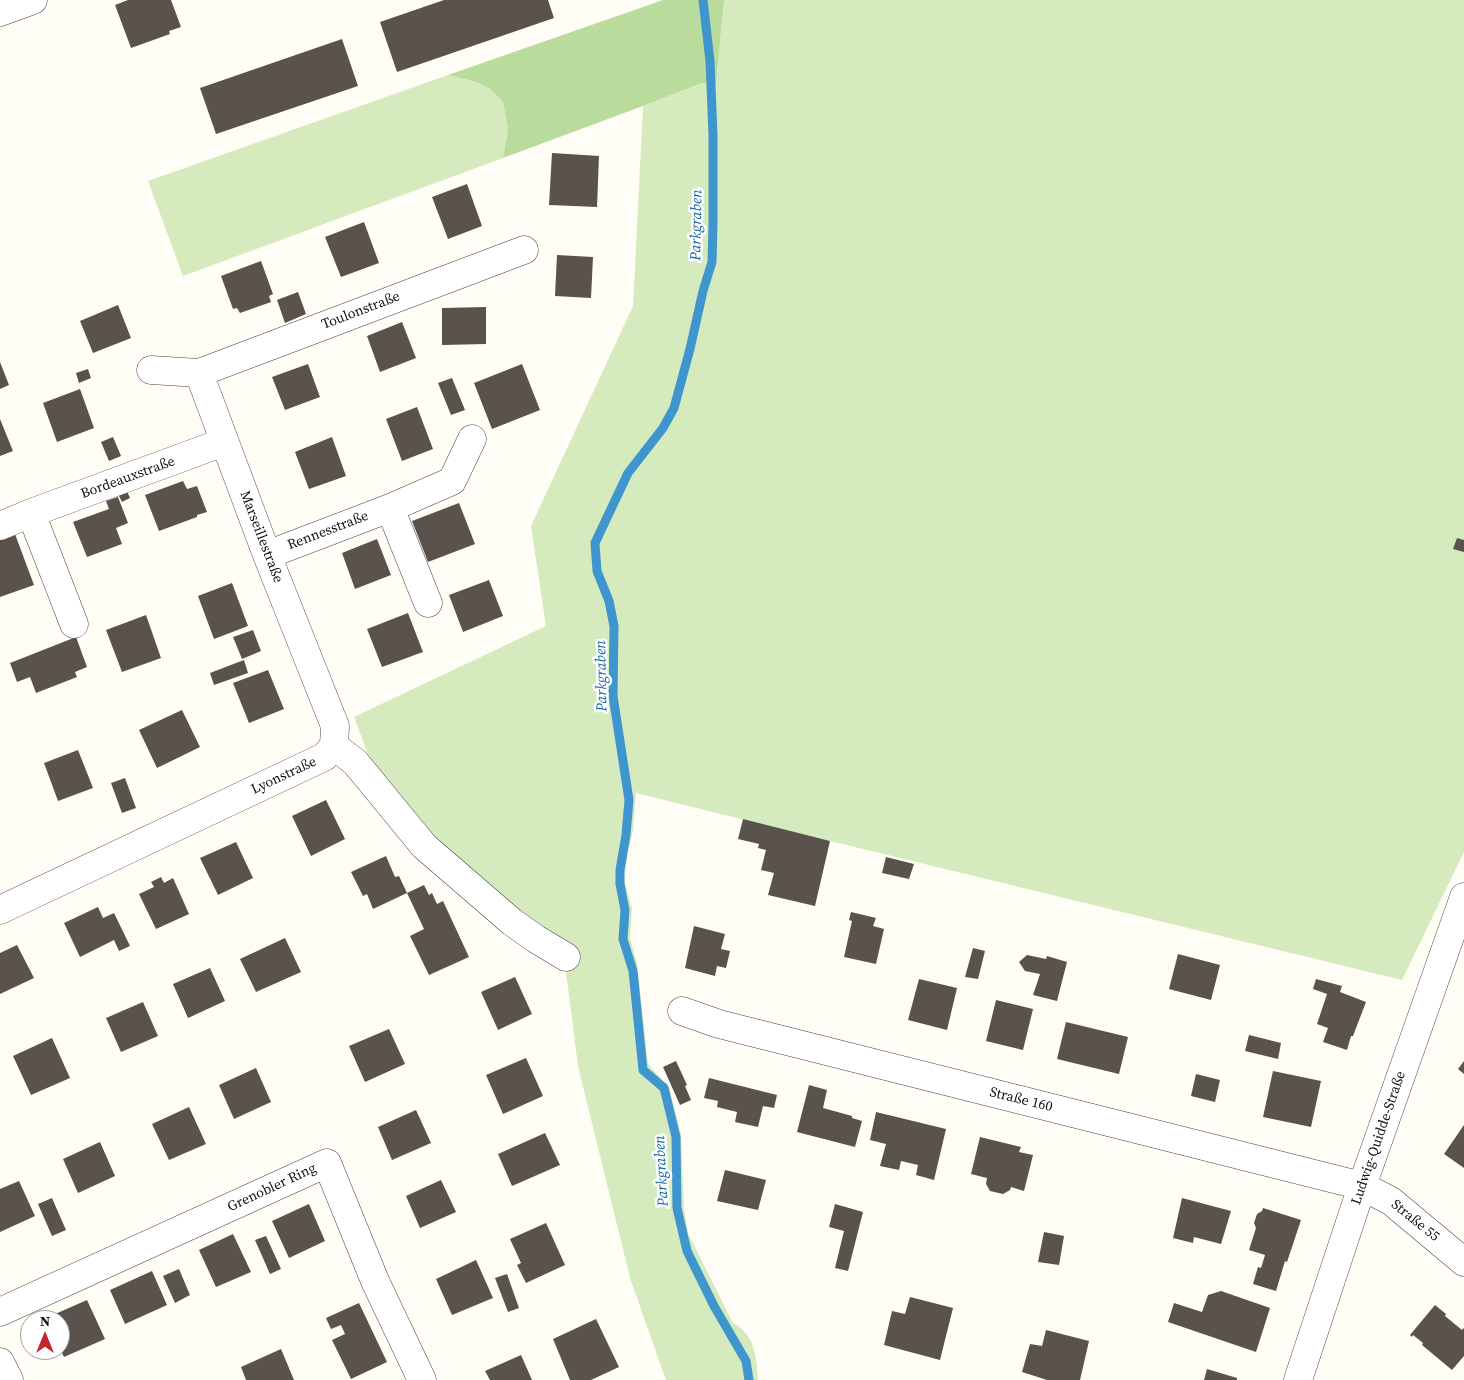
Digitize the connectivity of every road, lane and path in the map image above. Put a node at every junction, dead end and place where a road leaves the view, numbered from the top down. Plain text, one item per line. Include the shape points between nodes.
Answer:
1 (33, 0) edge
2 (0, 12) edge
3 (524, 250) dead end
4 (151, 370) dead end
5 (199, 373) junction
6 (472, 439) dead end
7 (224, 442) junction
8 (390, 508) junction
9 (31, 513) junction
10 (0, 526) edge
11 (267, 555) junction
12 (428, 603) dead end
13 (74, 624) dead end
14 (334, 746) junction
15 (1464, 898) edge
16 (0, 910) edge
17 (566, 956) dead end
18 (682, 1011) dead end
19 (1362, 1186) junction
20 (1464, 1262) edge
21 (0, 1312) edge
22 (0, 1362) edge
23 (9, 1380) edge
24 (422, 1380) edge
25 (1298, 1380) edge

1 - 2 street
3 - 5 street, Toulonstraße
4 - 5 street
5 - 7 street, Marseillestraße
6 - 8 street, Rennesstraße via 452,481
7 - 9 street, Bordeauxstraße
7 - 11 street, Marseillestraße
8 - 11 street, Rennesstraße
8 - 12 street
9 - 10 street, Bordeauxstraße
9 - 13 street
11 - 14 street, Marseillestraße via 335,726
14 - 16 street, Lyonstraße via 324,757
14 - 17 street via 355,762 424,846 512,922
15 - 19 street, Ludwig-Quidde-Straße
18 - 19 street, Straße 160 via 729,1026
19 - 20 street, Straße 55 via 1391,1201
19 - 25 street, Ludwig-Quidde-Straße
21 - 24 street, Grenobler Ring via 327,1163 375,1282
22 - 23 street

